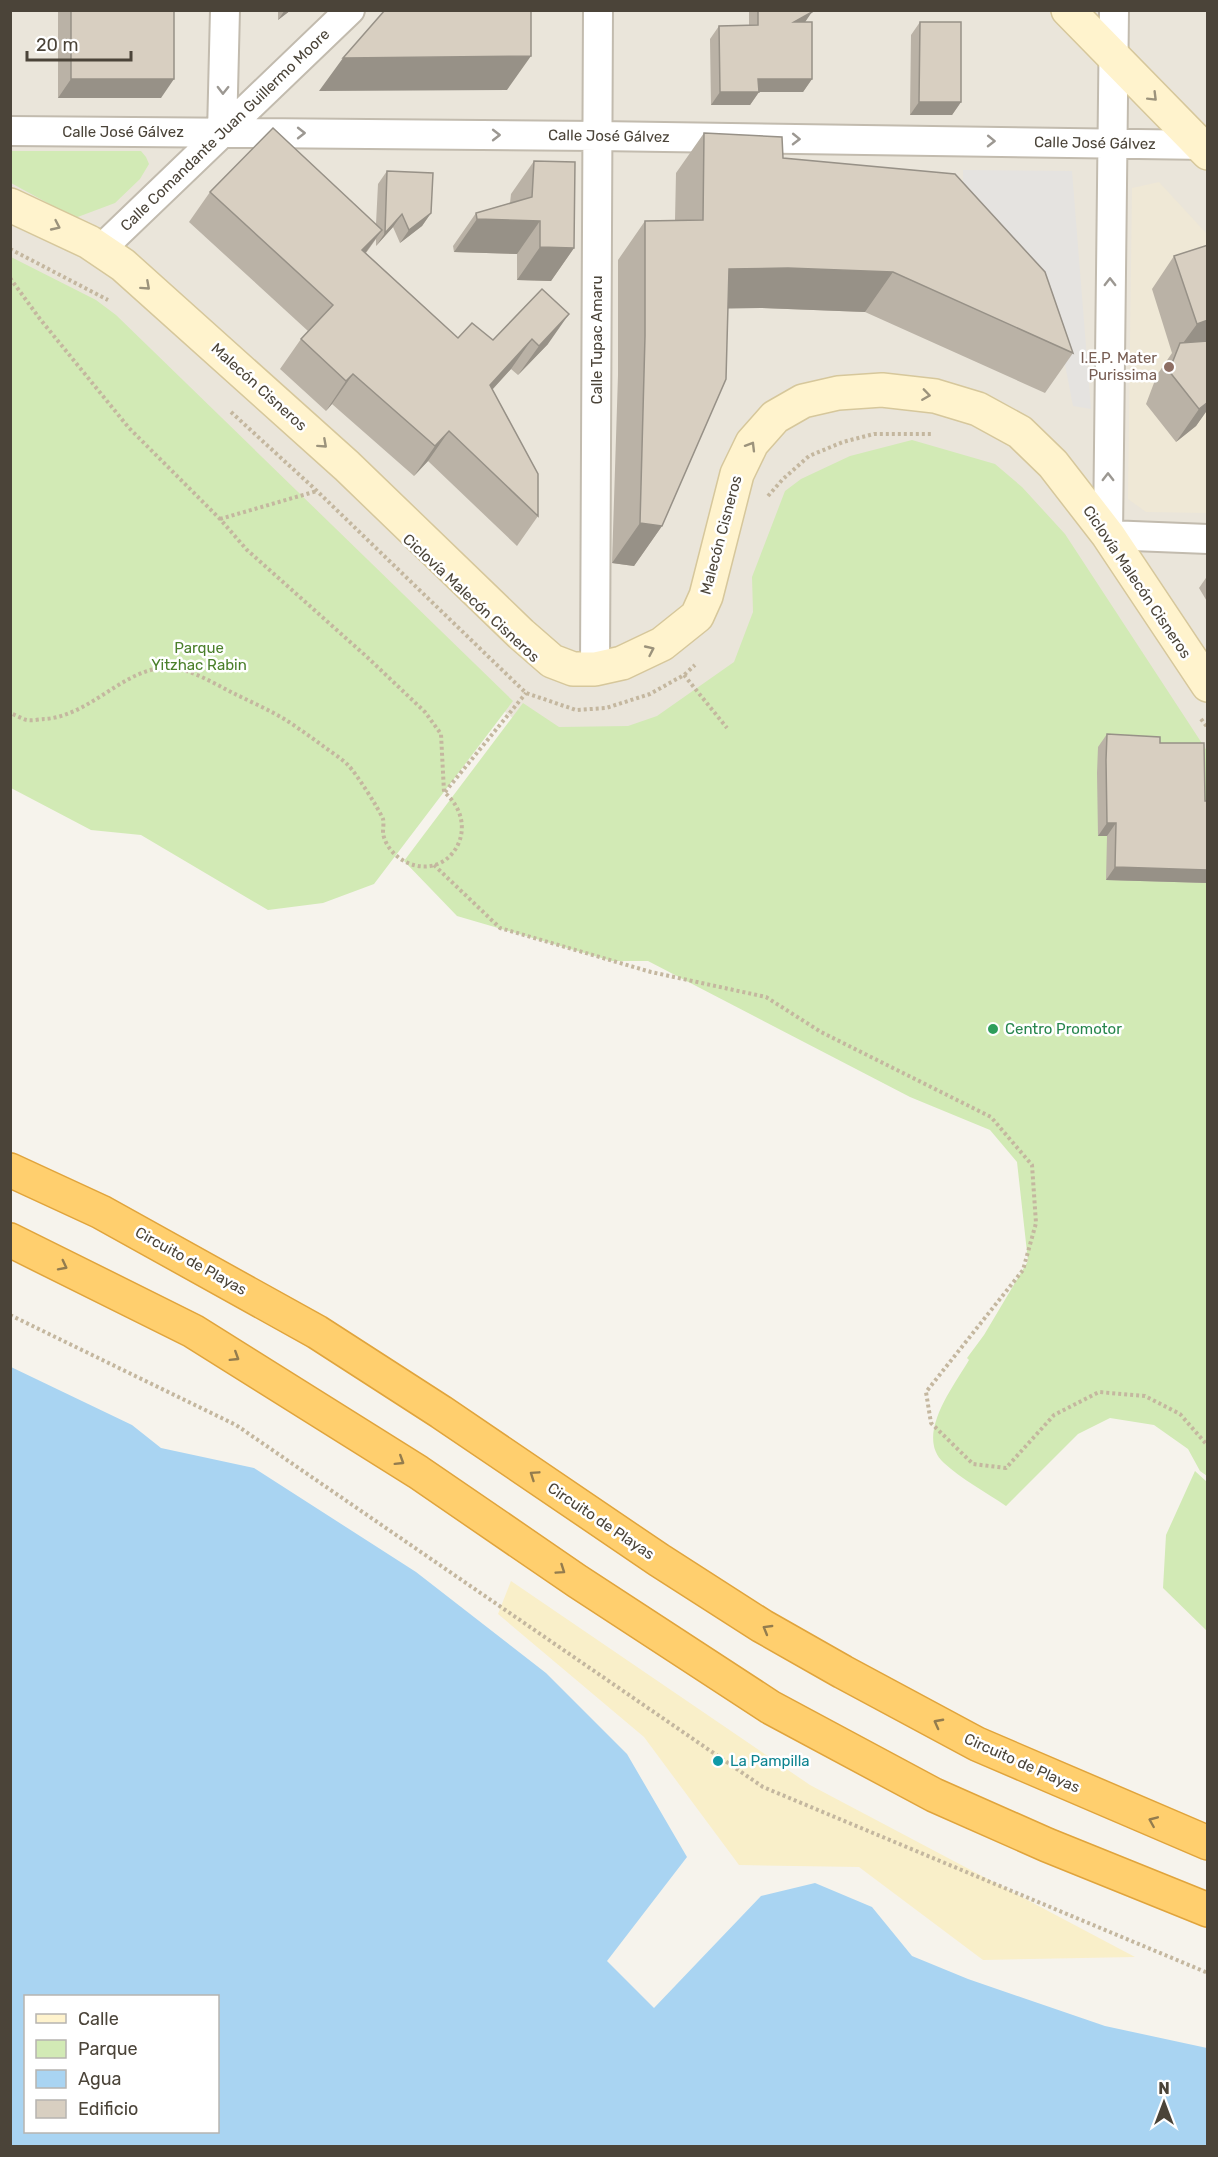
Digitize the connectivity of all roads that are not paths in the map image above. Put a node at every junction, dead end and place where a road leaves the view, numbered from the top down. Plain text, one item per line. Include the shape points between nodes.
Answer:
1 (225, 10) edge
2 (350, 10) edge
3 (598, 10) edge
4 (1068, 10) edge
5 (1114, 10) edge
6 (1113, 56) junction
7 (10, 131) edge
8 (222, 133) junction
9 (598, 136) junction
10 (1111, 143) junction
11 (1205, 148) edge
12 (10, 205) edge
13 (101, 249) junction
14 (1108, 535) junction
15 (1208, 539) edge
16 (596, 669) junction
17 (1203, 700) edge
18 (10, 1170) edge
19 (10, 1240) edge
20 (1208, 1843) edge
21 (1208, 1910) edge

1 -> 8 street
2 - 8 street, Calle Comandante Juan Guillermo Moore
3 - 9 street, Calle Tupac Amaru
4 - 6 street
5 - 6 street
6 - 10 street
6 -> 11 street
7 - 8 street, Calle José Gálvez
8 -> 9 street, Calle José Gálvez
8 - 13 street, Calle Comandante Juan Guillermo Moore
9 -> 10 street, Calle José Gálvez
9 - 16 street, Calle Tupac Amaru
10 - 11 street, Calle José Gálvez
14 -> 10 street
12 -> 13 street, Malecón Cisneros
13 -> 16 street, Malecón Cisneros via 347,466 552,661 573,669
14 - 15 street
16 -> 14 street, Malecón Cisneros via 621,663 662,644 697,616 706,596 737,474 752,443 775,417 803,401 838,393 882,390 935,396 978,409 1020,432 1053,464
14 - 17 street, Malecón Cisneros
20 -> 18 highway, Circuito de Playas via 977,1744 843,1672 753,1620 317,1332 100,1212
19 -> 21 highway via 193,1331 418,1472 770,1707 934,1795

